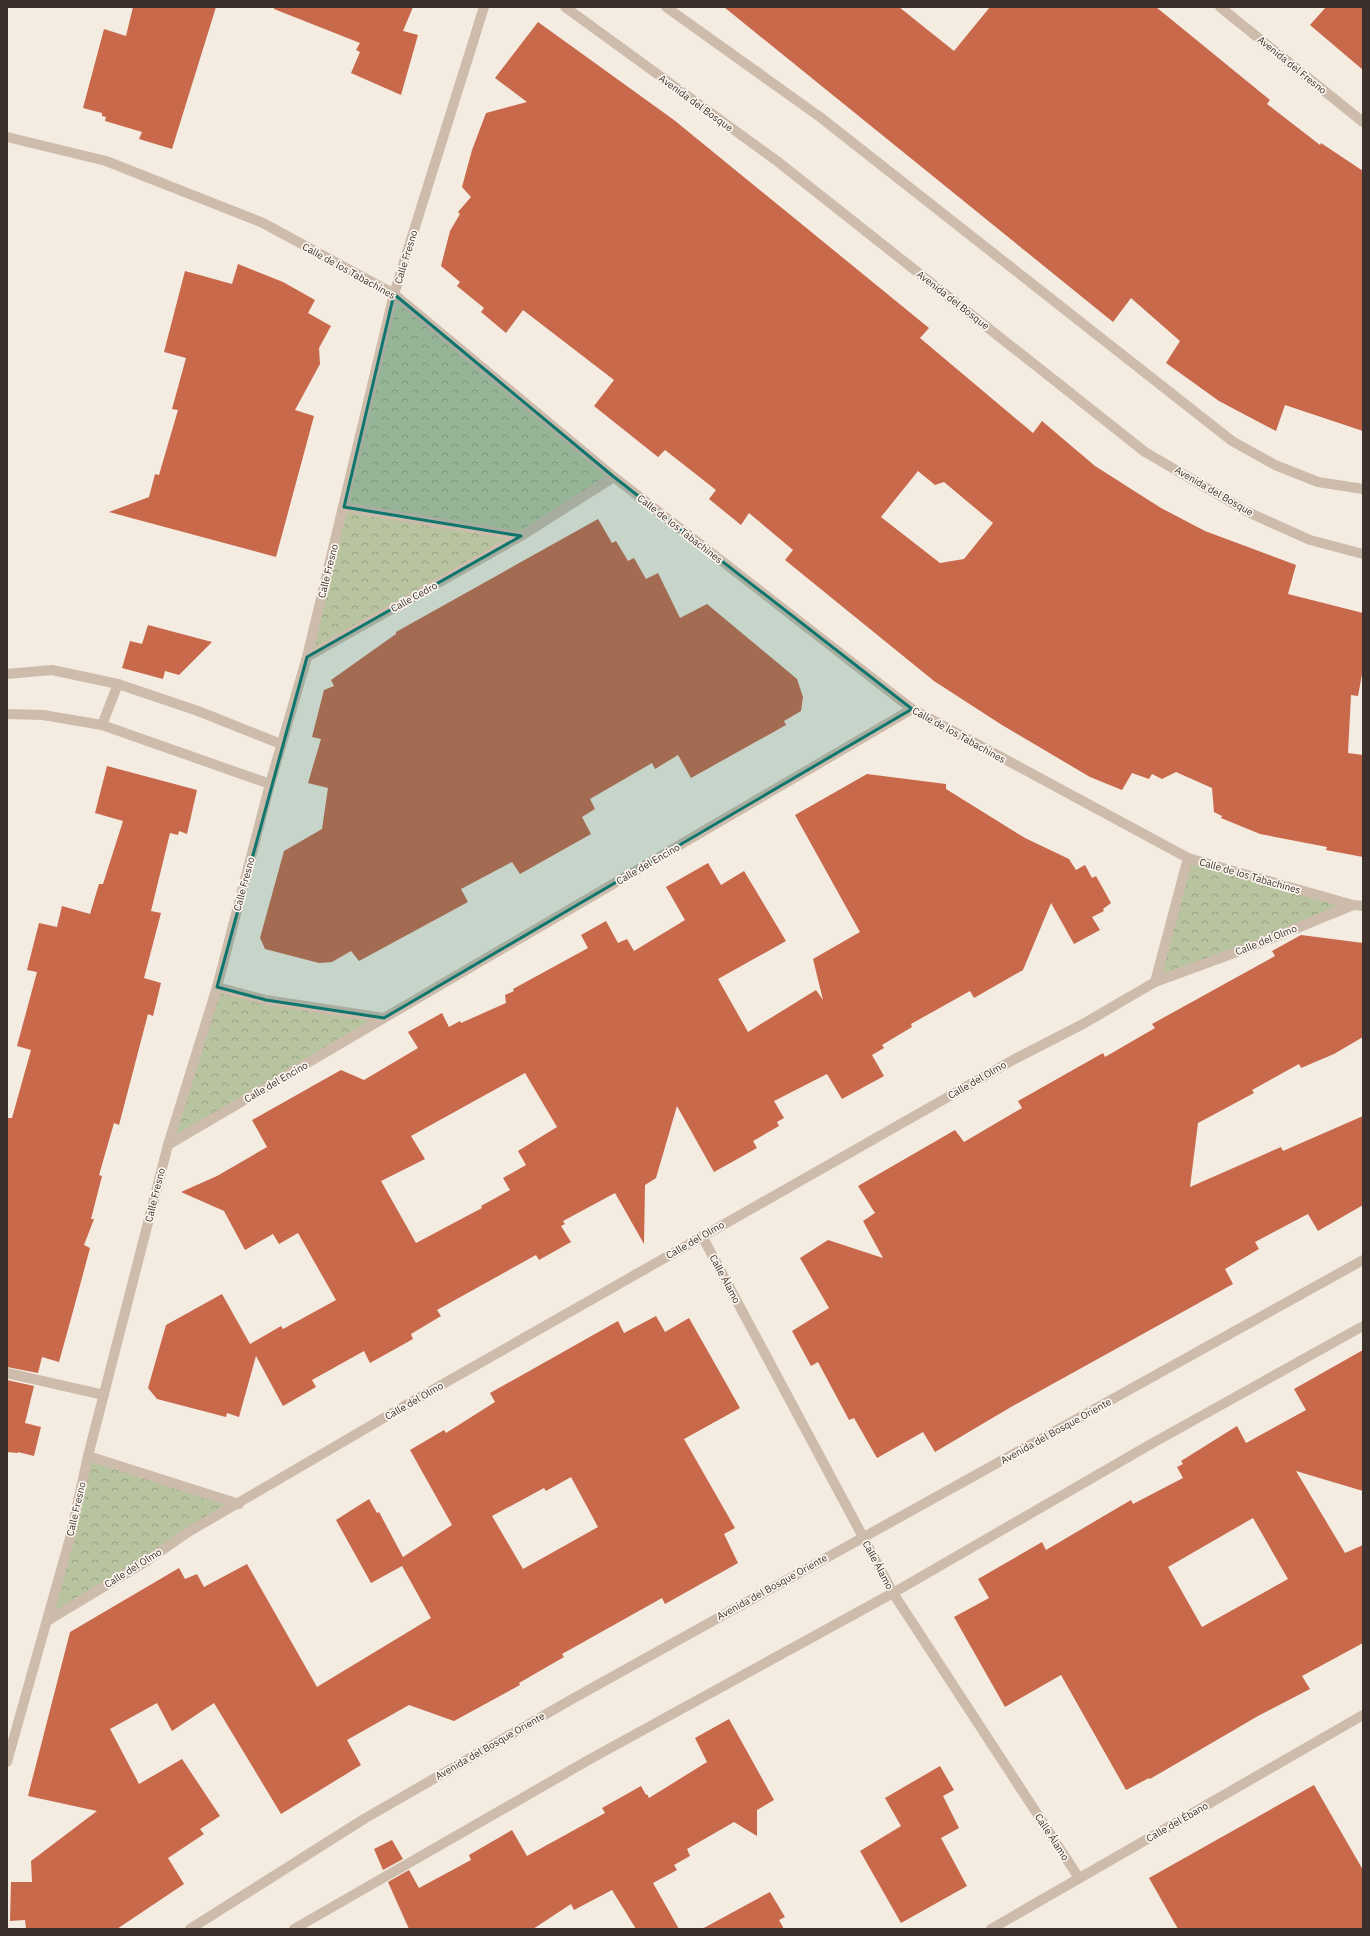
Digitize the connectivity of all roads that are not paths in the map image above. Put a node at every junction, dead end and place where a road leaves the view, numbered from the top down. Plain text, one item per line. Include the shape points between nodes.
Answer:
1 (484, 7) edge
2 (565, 7) edge
3 (666, 7) edge
4 (1220, 7) edge
5 (1363, 122) edge
6 (7, 138) edge
7 (394, 294) junction
8 (614, 477) junction
9 (1363, 489) edge
10 (344, 507) junction
11 (521, 536) junction
12 (1363, 554) edge
13 (307, 657) junction
14 (7, 674) edge
15 (118, 684) junction
16 (912, 710) junction
17 (7, 714) edge
18 (102, 725) junction
19 (281, 744) junction
20 (270, 784) junction
21 (1188, 858) junction
22 (1358, 905) edge
23 (1155, 982) junction
24 (216, 987) junction
25 (384, 1018) junction
26 (168, 1145) junction
27 (702, 1236) junction
28 (1363, 1260) edge
29 (1363, 1326) edge
30 (7, 1373) edge
31 (104, 1395) junction
32 (88, 1456) junction
33 (239, 1504) junction
34 (863, 1537) junction
35 (893, 1593) junction
36 (47, 1621) junction
37 (1363, 1715) edge
38 (7, 1762) edge
39 (1079, 1878) junction
40 (190, 1929) edge
41 (294, 1929) edge
42 (991, 1929) edge

1 - 7 street, Calle Fresno
2 - 12 street, Avenida del Bosque via 777,161 1145,452 1250,513 1310,540
3 - 9 street via 820,117 1232,441 1275,465 1318,482
4 - 5 street, Avenida del Fresno
6 - 7 street, Calle de los Tabachines via 106,161 263,223
7 - 8 street, Calle de los Tabachines
7 - 10 street, Calle Fresno
8 - 11 street, Calle Cedro
8 - 16 street, Calle de los Tabachines
10 - 11 street
10 - 13 street, Calle Fresno
11 - 13 street, Calle Cedro
13 - 19 street, Calle Fresno
14 - 15 street via 52,670
15 - 18 street
15 - 19 street via 198,711
16 - 21 street, Calle de los Tabachines
16 - 25 street, Calle del Encino
17 - 18 street via 43,715
18 - 20 street
19 - 20 street, Calle Fresno
20 - 24 street, Calle Fresno
21 - 22 street, Calle de los Tabachines
21 - 23 street
22 - 23 street, Calle del Olmo
23 - 27 street, Calle del Olmo
24 - 25 street via 266,1000
24 - 26 street, Calle Fresno
25 - 26 street, Calle del Encino
26 - 31 street, Calle Fresno
27 - 33 street, Calle del Olmo via 406,1405
27 - 34 street, Calle Álamo
28 - 34 street, Avenida del Bosque Oriente
29 - 35 street via 1151,1444
30 - 31 street
31 - 32 street, Calle Fresno
32 - 33 street
32 - 36 street, Calle Fresno via 70,1538
33 - 36 street, Calle del Olmo via 190,1531 145,1562
34 - 35 street, Calle Álamo
34 - 40 street, Avenida del Bosque Oriente via 574,1698 364,1819
35 - 39 street, Calle Álamo
35 - 41 street via 585,1762
36 - 38 street, Calle Fresno
37 - 39 street, Calle del Ébano
39 - 42 street, Calle del Ébano

